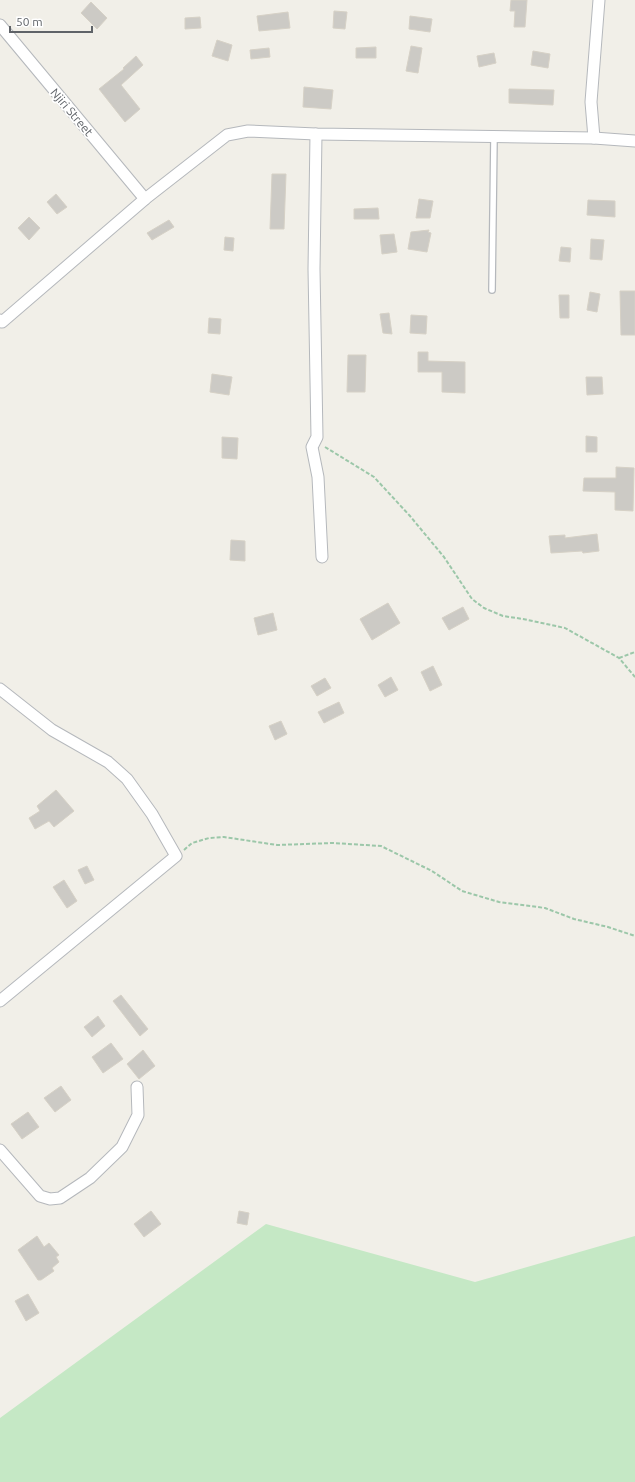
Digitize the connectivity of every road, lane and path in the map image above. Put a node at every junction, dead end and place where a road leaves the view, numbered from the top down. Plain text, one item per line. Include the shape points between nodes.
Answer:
1 (599, 0) edge
2 (0, 25) edge
3 (316, 134) junction
4 (494, 137) junction
5 (594, 138) junction
6 (635, 142) edge
7 (145, 199) junction
8 (492, 290) dead end
9 (1, 322) edge
10 (317, 437) junction
11 (322, 557) dead end
12 (635, 652) edge
13 (619, 658) junction
14 (635, 677) edge
15 (0, 689) edge
16 (176, 856) junction
17 (635, 936) edge
18 (0, 1001) edge
19 (137, 1087) dead end
20 (0, 1150) edge

1 - 5 street via 592,102
2 - 7 street, Njiri Street
3 - 4 street
3 - 7 street via 248,131 227,135
3 - 10 street via 314,269
4 - 5 street
4 - 8 lane
5 - 6 street
7 - 9 street
10 - 11 street via 312,447 318,477
10 - 13 path via 320,444 374,477 386,489 444,557 472,599 484,608 503,616 564,628
12 - 13 path
13 - 14 path
15 - 16 street via 52,730 108,762 127,779 152,814
16 - 17 path via 192,843 216,837 277,845 361,843 381,846 432,871 462,891 499,902 545,908
16 - 18 street
19 - 20 street via 138,1115 122,1147 90,1178 60,1198 40,1196

